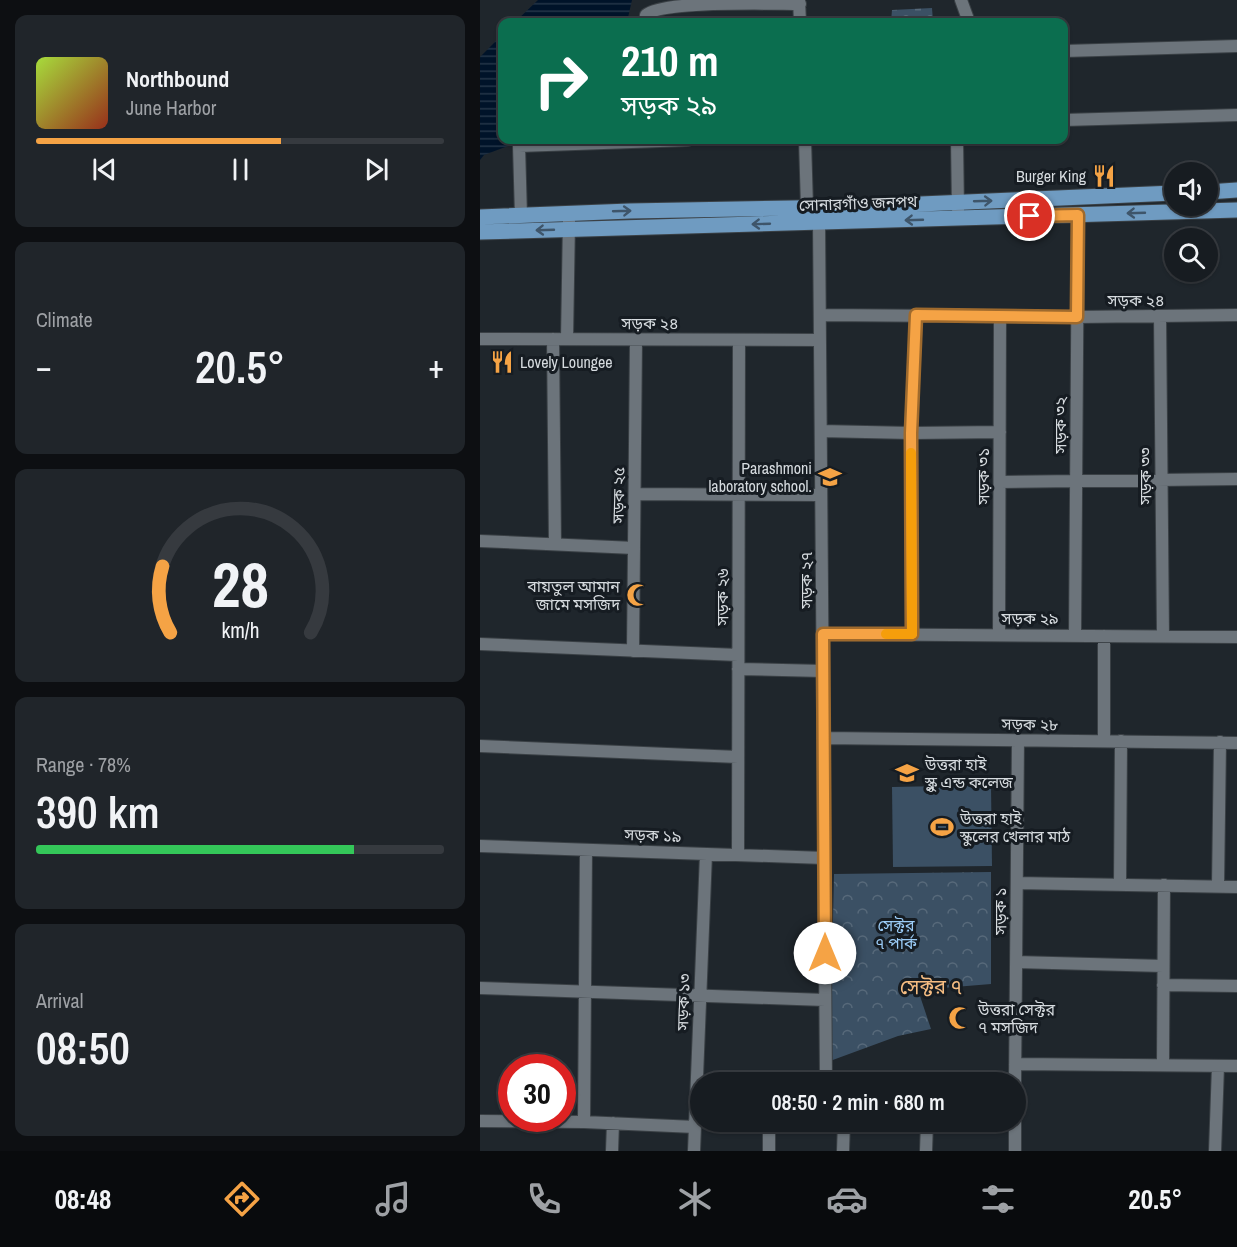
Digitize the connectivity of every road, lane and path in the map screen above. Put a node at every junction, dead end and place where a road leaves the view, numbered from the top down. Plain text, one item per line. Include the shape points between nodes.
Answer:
1 (961, 0) edge
2 (682, 2) edge
3 (800, 2) edge
4 (648, 17) edge
5 (800, 18) edge
6 (968, 18) edge
7 (1237, 46) edge
8 (1068, 51) edge
9 (1237, 115) edge
10 (1068, 120) edge
11 (551, 144) edge
12 (805, 144) edge
13 (957, 144) edge
14 (1237, 190) edge
15 (1218, 191) edge
16 (1164, 193) edge
17 (957, 202) junction
18 (807, 207) junction
19 (1237, 211) edge
20 (569, 213) junction
21 (1078, 215) junction
22 (521, 216) junction
23 (480, 217) edge
24 (958, 218) junction
25 (819, 222) junction
26 (568, 230) junction
27 (480, 232) edge
28 (820, 315) junction
29 (916, 315) junction
30 (1237, 315) edge
31 (1000, 316) junction
32 (1160, 316) junction
33 (1077, 317) junction
34 (480, 339) edge
35 (553, 339) junction
36 (567, 339) junction
37 (636, 340) junction
38 (739, 340) junction
39 (820, 340) junction
40 (821, 431) junction
41 (1000, 432) junction
42 (911, 433) junction
43 (1237, 479) edge
44 (1162, 480) junction
45 (1076, 481) junction
46 (999, 482) junction
47 (635, 494) junction
48 (738, 495) junction
49 (822, 495) junction
50 (480, 540) edge
51 (555, 544) junction
52 (634, 548) junction
53 (823, 634) junction
54 (912, 634) junction
55 (999, 635) junction
56 (1075, 635) junction
57 (1104, 636) junction
58 (1163, 636) junction
59 (1237, 637) edge
60 (480, 644) edge
61 (633, 651) junction
62 (738, 655) junction
63 (738, 669) junction
64 (823, 671) junction
65 (823, 738) junction
66 (1018, 740) junction
67 (1104, 741) junction
68 (1120, 741) junction
69 (1220, 742) junction
70 (1237, 742) edge
71 (480, 746) edge
72 (738, 757) junction
73 (480, 846) edge
74 (586, 850) junction
75 (706, 854) junction
76 (738, 854) junction
77 (824, 858) junction
78 (1017, 883) junction
79 (1120, 885) junction
80 (1164, 885) junction
81 (1218, 886) junction
82 (1237, 886) edge
83 (1016, 962) junction
84 (1163, 966) junction
85 (1163, 985) junction
86 (1237, 986) edge
87 (480, 988) edge
88 (585, 992) junction
89 (700, 996) junction
90 (825, 1000) junction
91 (1015, 1064) junction
92 (1163, 1065) junction
93 (1218, 1066) junction
94 (1237, 1066) edge
95 (696, 1072) edge
96 (826, 1072) edge
97 (1015, 1072) edge
98 (480, 1121) edge
99 (584, 1122) junction
100 (613, 1124) junction
101 (690, 1127) edge
102 (695, 1132) edge
103 (769, 1132) edge
104 (844, 1132) edge
105 (927, 1132) edge
106 (1015, 1132) edge
107 (612, 1151) edge
108 (694, 1151) edge
109 (769, 1151) edge
110 (843, 1151) edge
111 (926, 1151) edge
112 (1015, 1151) edge
113 (1215, 1151) edge

1 - 6 street
2 - 3 street
2 - 4 street
3 - 5 street
7 - 8 street
9 - 10 street
11 - 22 street via 519,146
12 - 18 street
13 - 17 street
14 - 15 main road
17 -> 16 main road, সোনারগাঁও জনপথ
17 - 18 main road, সোনারগাঁও জনপথ
17 - 24 street
20 -> 18 main road, সোনারগাঁও জনপথ
19 -> 21 main road, সোনারগাঁও জনপথ
20 - 22 main road, সোনারগাঁও জনপথ
20 - 26 street
21 - 24 main road, সোনারগাঁও জনপথ
21 - 33 street, সড়ক ৩২
22 - 23 main road, সোনারগাঁও জনপথ
24 -> 25 main road, সোনারগাঁও জনপথ
25 -> 26 main road, সোনারগাঁও জনপথ
25 - 28 street, সড়ক ২৭
26 -> 27 main road, সোনারগাঁও জনপথ
26 - 36 street
28 - 29 street, সড়ক ২৪
28 - 39 street, সড়ক ২৭
29 - 31 street, সড়ক ২৪
29 - 42 street
30 - 32 street, সড়ক ২৪
31 - 33 street, সড়ক ২৪
31 - 41 street, সড়ক ৩১
32 - 33 street, সড়ক ২৪
32 - 44 street, সড়ক ৩৩
33 - 45 street, সড়ক ৩২
34 - 35 street, সড়ক ২৪
35 - 36 street, সড়ক ২৪
35 - 51 street
36 - 37 street, সড়ক ২৪
37 - 38 street, সড়ক ২৪
37 - 47 street, সড়ক ২৫
38 - 39 street, সড়ক ২৪
38 - 48 street, সড়ক ২৬
39 - 40 street, সড়ক ২৭
40 - 42 street
40 - 49 street, সড়ক ২৭
41 - 42 street
41 - 46 street, সড়ক ৩১
42 - 54 street
43 - 44 street
44 - 45 street
44 - 58 street, সড়ক ৩৩
45 - 46 street
45 - 56 street, সড়ক ৩২
46 - 55 street, সড়ক ৩১
47 - 48 street
47 - 52 street, সড়ক ২৫
48 - 49 street
48 - 62 street, সড়ক ২৬
49 - 53 street, সড়ক ২৭
50 - 51 street
51 - 52 street
52 - 61 street, সড়ক ২৫
53 - 54 street, সড়ক ২৯
53 - 64 street, সড়ক ২৭
54 - 55 street, সড়ক ২৯
55 - 56 street, সড়ক ২৯
56 - 57 street, সড়ক ২৯
57 - 58 street, সড়ক ২৯
57 - 67 street
58 - 59 street, সড়ক ২৯
60 - 61 street
61 - 62 street
62 - 63 street, সড়ক ২৬
63 - 64 street
63 - 72 street, সড়ক ২৬
64 - 65 street, সড়ক ২৭
65 - 66 street, সড়ক ২৮
65 - 77 street, সড়ক ২৭
66 - 67 street, সড়ক ২৮
66 - 78 street, সড়ক ১
67 - 68 street, সড়ক ২৮
68 - 69 street, সড়ক ২৮
68 - 79 street
69 - 70 street, সড়ক ২৮
69 - 81 street
71 - 72 street
72 - 76 street, সড়ক ২৬
73 - 74 street, সড়ক ১৯
74 - 75 street, সড়ক ১৯
74 - 88 street
75 - 76 street, সড়ক ১৯
75 - 89 street, সড়ক ১৩
76 - 77 street, সড়ক ১৯
77 - 90 street, সড়ক ২৭
78 - 79 street
78 - 83 street, সড়ক ১
79 - 80 street
80 - 81 street
80 - 84 street
81 - 82 street
83 - 84 street
83 - 91 street, সড়ক ১
84 - 85 street
85 - 86 street
85 - 92 street
87 - 88 street
88 - 89 street
88 - 99 street
89 - 90 street
89 - 95 street, সড়ক ১৩
90 - 96 street, সড়ক ২৭
91 - 92 street
91 - 97 street, সড়ক ১
92 - 93 street
93 - 94 street
93 - 113 street
98 - 99 street
99 - 100 street
100 - 101 street
100 - 107 street
102 - 108 street, সড়ক ১৩
103 - 109 street
104 - 110 street
105 - 111 street
106 - 112 street

